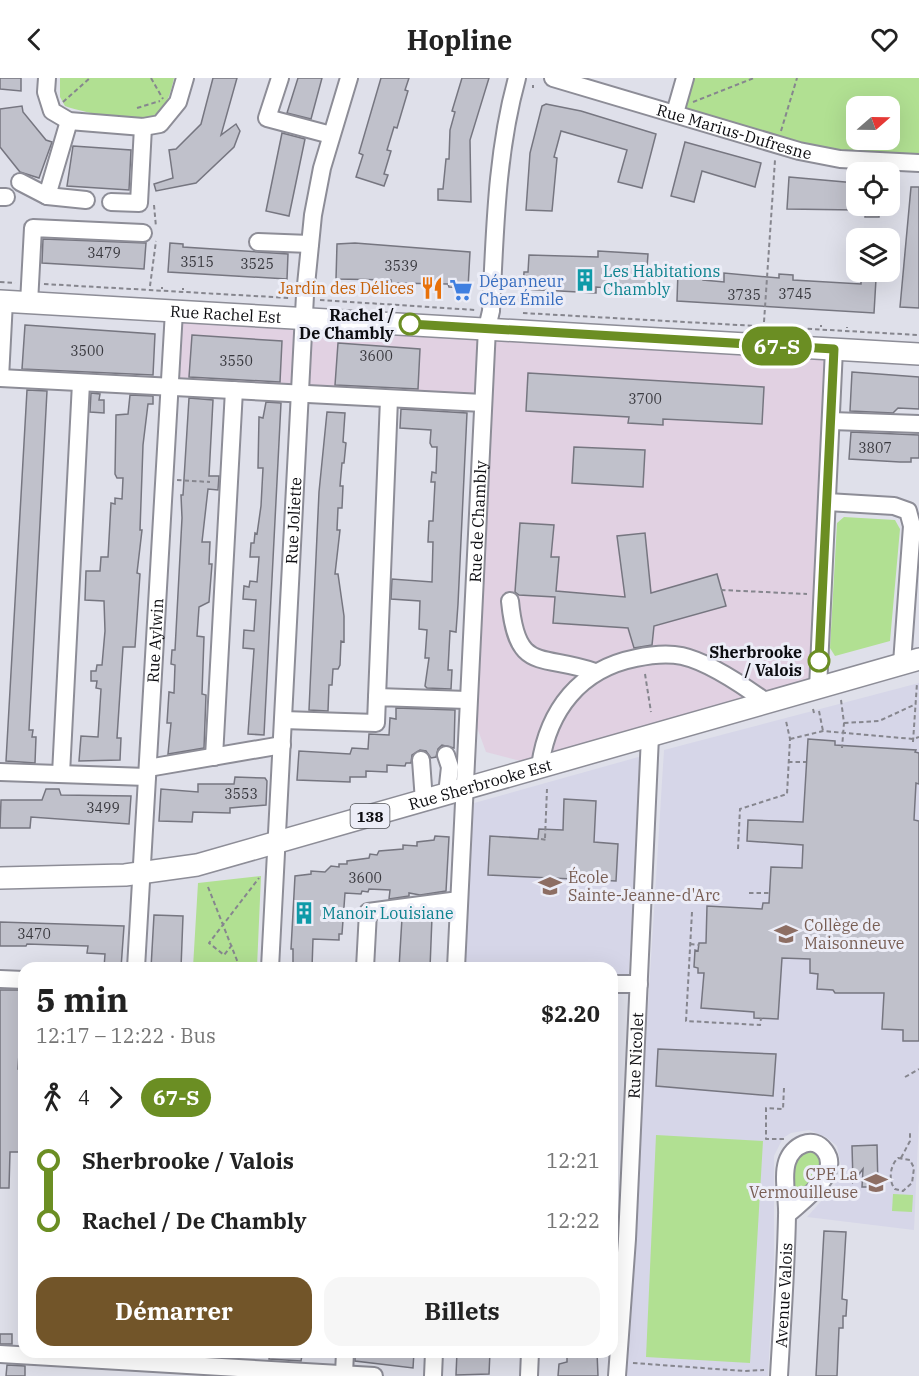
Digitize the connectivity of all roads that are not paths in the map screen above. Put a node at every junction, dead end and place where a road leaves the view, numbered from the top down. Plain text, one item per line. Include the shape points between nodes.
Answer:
1 (47, 78) edge
2 (185, 78) edge
3 (280, 78) edge
4 (349, 78) edge
5 (517, 78) edge
6 (553, 78) edge
7 (685, 78) edge
8 (594, 83) edge
9 (675, 113) junction
10 (69, 121) junction
11 (143, 127) junction
12 (331, 135) junction
13 (919, 163) edge
14 (20, 182) dead end
15 (47, 196) junction
16 (86, 200) dead end
17 (111, 202) dead end
18 (143, 233) dead end
19 (258, 242) dead end
20 (310, 244) junction
21 (30, 293) junction
22 (1, 295) edge
23 (305, 309) junction
24 (174, 311) junction
25 (489, 320) junction
26 (834, 349) junction
27 (919, 354) edge
28 (0, 378) edge
29 (81, 383) junction
30 (169, 386) junction
31 (234, 390) junction
32 (302, 393) junction
33 (389, 399) junction
34 (483, 403) junction
35 (831, 421) junction
36 (919, 424) edge
37 (827, 502) junction
38 (510, 601) dead end
39 (911, 661) edge
40 (595, 672) junction
41 (818, 688) junction
42 (377, 698) junction
43 (467, 700) junction
44 (766, 702) junction
45 (283, 720) junction
46 (650, 736) junction
47 (282, 745) junction
48 (446, 755) dead end
49 (214, 757) junction
50 (421, 760) dead end
51 (540, 766) junction
52 (0, 772) edge
53 (147, 772) junction
54 (61, 774) junction
55 (455, 792) junction
56 (424, 801) junction
57 (277, 843) junction
58 (142, 873) junction
59 (0, 878) edge
60 (459, 900) junction
61 (136, 962) edge
62 (270, 962) edge
63 (365, 962) edge
64 (456, 962) edge
65 (0, 979) edge
66 (18, 980) edge
67 (618, 984) edge
68 (639, 984) junction
69 (787, 1215) dead end
70 (618, 1290) edge
71 (0, 1354) edge
72 (18, 1354) edge
73 (67, 1358) edge
74 (168, 1358) edge
75 (184, 1358) edge
76 (345, 1358) edge
77 (434, 1358) edge
78 (530, 1358) edge
79 (617, 1358) edge
80 (113, 1363) edge
81 (248, 1372) edge
82 (344, 1374) junction
83 (374, 1376) edge
84 (433, 1376) edge
85 (529, 1376) edge
86 (617, 1376) edge
87 (779, 1376) edge

1 - 10 street via 46,92 52,111
2 - 11 street via 172,112 160,123
3 - 12 street via 267,118
4 - 12 street, Rue Joliette
5 - 25 street, Rue de Chambly via 504,138
6 - 8 street, Rue Marius-Dufresne
7 - 9 street
8 - 9 street, Rue Marius-Dufresne
9 - 13 street, Rue Marius-Dufresne via 800,151 840,159
10 - 11 street
10 - 15 street
11 - 17 street via 139,203
12 - 20 street, Rue Joliette
14 - 15 street
15 - 16 street
18 - 21 street via 33,228
19 - 20 street
20 - 23 street, Rue Joliette
21 - 22 main road, Rue Rachel Est
21 - 24 main road, Rue Rachel Est
22 - 28 street
23 - 24 main road, Rue Rachel Est
23 - 25 main road, Rue Rachel Est
23 - 32 street, Rue Joliette
24 - 30 street, Rue Aylwin
25 - 26 main road, Rue Rachel Est
25 - 34 street, Rue de Chambly
26 - 27 main road, Rue Rachel Est
26 - 35 street
28 - 29 street
29 - 30 street
29 - 54 street
30 - 31 street
30 - 53 street, Rue Aylwin
31 - 32 street
31 - 49 street
32 - 33 street
32 - 45 street, Rue Joliette
33 - 34 street
33 - 42 street
34 - 43 street, Rue de Chambly
35 - 36 street
35 - 37 street
37 - 39 street via 902,507 911,518
37 - 41 street
38 - 40 street via 518,643 529,656
39 - 41 main road, Rue Sherbrooke Est / 138
40 - 44 street via 617,662 650,655 682,656 738,681
40 - 51 street via 574,689 553,717 543,741
41 - 44 main road, Rue Sherbrooke Est / 138
42 - 43 street
42 - 45 street via 376,723
43 - 55 street, Rue de Chambly
44 - 46 main road, Rue Sherbrooke Est / 138
45 - 47 street, Rue Joliette
46 - 51 main road, Rue Sherbrooke Est / 138
46 - 68 street, Rue Nicolet
47 - 49 street
47 - 57 street, Rue Joliette
48 - 55 street
49 - 53 street
50 - 56 street
51 - 55 main road, Rue Sherbrooke Est / 138
52 - 54 street
53 - 54 street
53 - 58 street, Rue Aylwin
55 - 56 main road, Rue Sherbrooke Est / 138
55 - 60 street, Rue de Chambly
56 - 57 main road, Rue Sherbrooke Est / 138
57 - 58 main road, Rue Sherbrooke Est / 138 via 197,865
57 - 62 street, Rue Joliette
58 - 59 main road, Rue Sherbrooke Est / 138
58 - 61 street, Rue Aylwin
60 - 63 street via 368,912
60 - 64 street, Rue de Chambly
65 - 66 street
67 - 68 street
68 - 70 street, Rue Nicolet
69 - 87 street, Avenue Valois
71 - 72 street
73 - 80 street
74 - 80 street
75 - 81 street
76 - 82 street
77 - 84 street
78 - 85 street
79 - 86 street, Rue Nicolet
81 - 82 street
82 - 83 street

